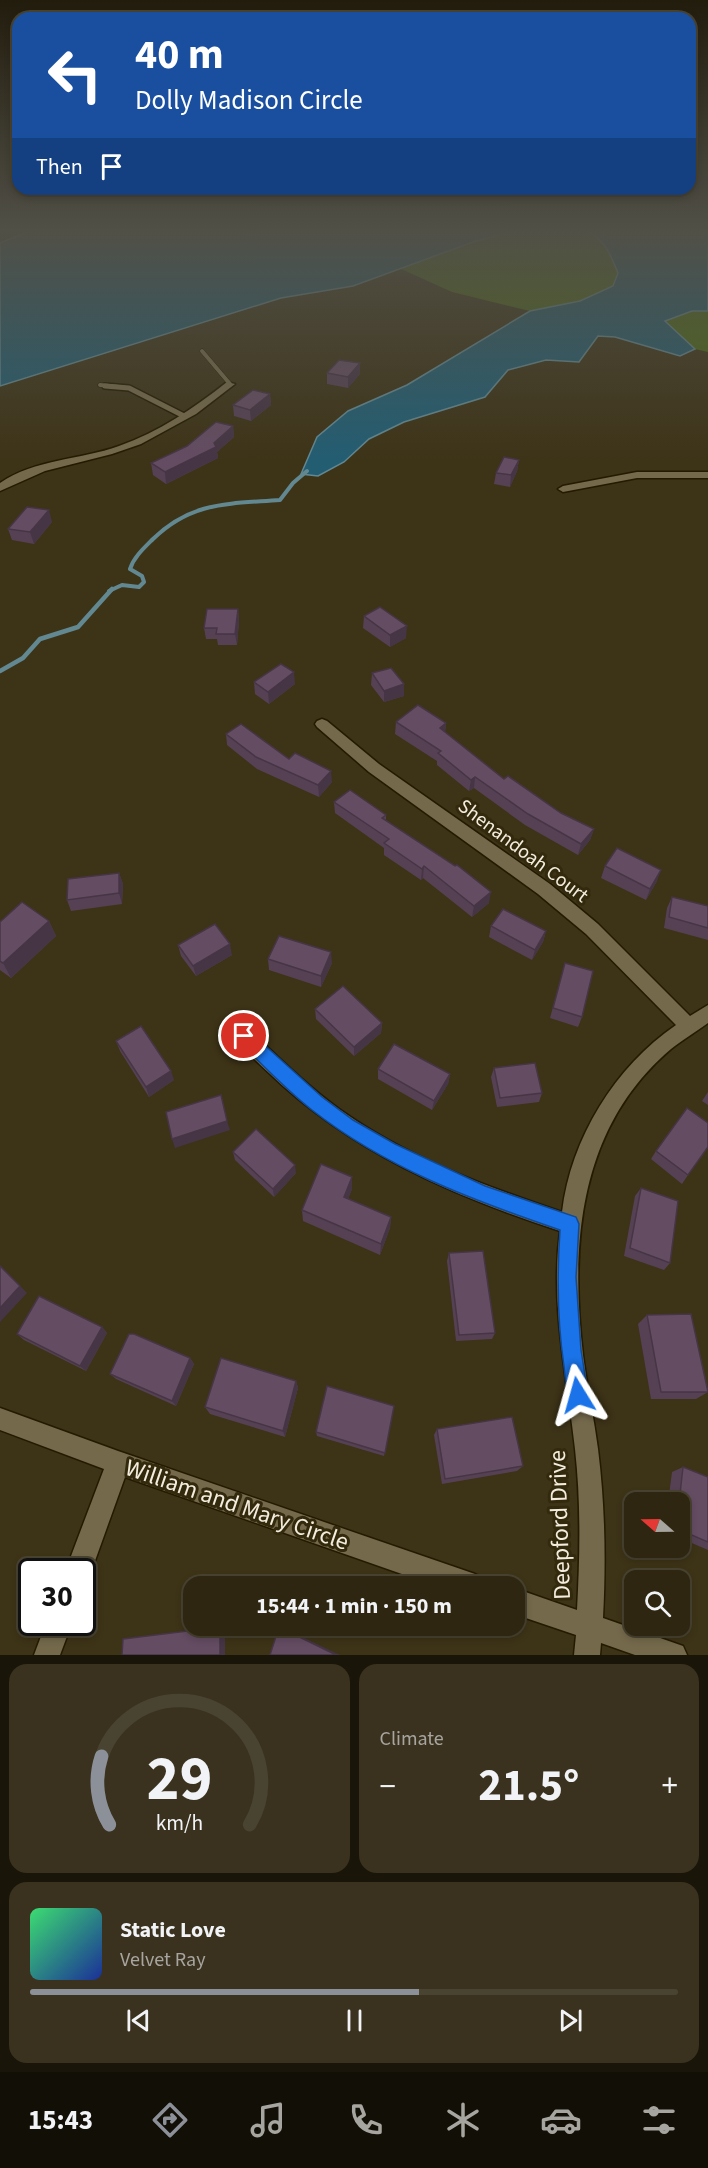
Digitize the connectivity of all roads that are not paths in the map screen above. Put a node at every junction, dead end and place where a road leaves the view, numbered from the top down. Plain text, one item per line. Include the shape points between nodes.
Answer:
1 (202, 351) dead end
2 (230, 384) joint
3 (99, 385) dead end
4 (184, 416) junction
5 (708, 475) edge
6 (0, 488) edge
7 (563, 489) dead end
8 (322, 724) dead end
9 (708, 1013) edge
10 (687, 1025) junction
11 (244, 1036) dead end
12 (569, 1224) junction
13 (0, 1419) edge
14 (118, 1463) junction
15 (83, 1558) edge
16 (443, 1576) edge
17 (525, 1605) edge
18 (590, 1627) junction
19 (54, 1636) edge
20 (47, 1655) edge
21 (587, 1655) edge
22 (674, 1655) edge

1 - 2 lane
2 - 4 street
3 - 4 lane via 129,388
4 - 6 street via 123,448 26,473
5 - 7 street via 637,475
8 - 10 street, Shenandoah Court via 375,768 544,889 639,974
9 - 10 street, Deepford Drive
10 - 12 street, Deepford Drive via 654,1051 610,1105 576,1183
11 - 12 street via 316,1103 388,1150 485,1196
12 - 18 street, Deepford Drive via 571,1350 590,1497
13 - 14 street, William and Mary Circle
14 - 15 street
14 - 16 street, William and Mary Circle
17 - 18 street
18 - 21 street, Deepford Drive
18 - 22 street
19 - 20 street

